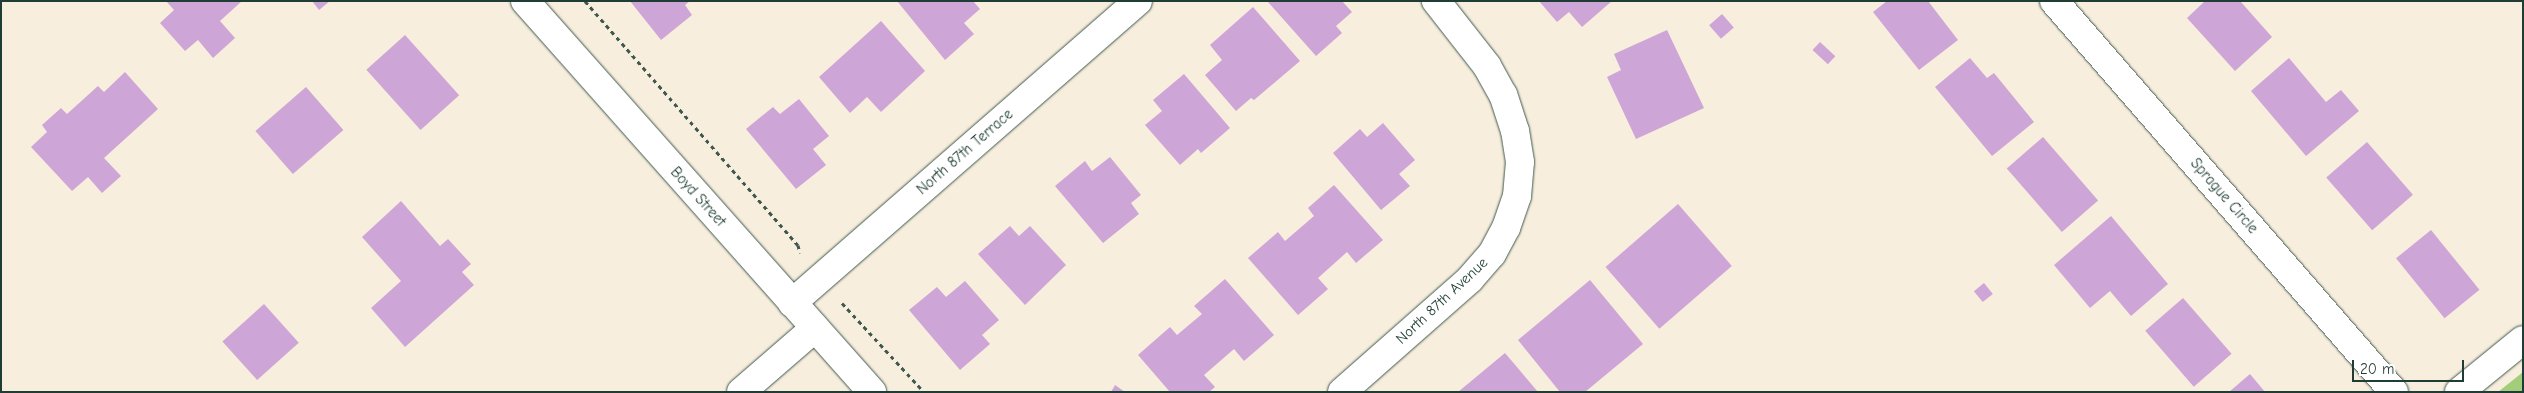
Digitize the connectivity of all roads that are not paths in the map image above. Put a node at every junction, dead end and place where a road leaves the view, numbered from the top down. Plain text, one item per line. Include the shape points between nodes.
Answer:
1 (525, 1) edge
2 (1138, 1) edge
3 (1436, 1) edge
4 (2054, 1) edge
5 (792, 302) junction
6 (815, 328) junction
7 (2523, 340) edge
8 (741, 392) edge
9 (872, 392) edge
10 (1342, 392) edge
11 (2394, 392) edge
12 (2459, 392) edge

1 - 5 street, Boyd Street
2 - 5 street, North 87th Terrace
3 - 10 street, North 87th Avenue via 1487,66 1503,95 1515,131 1520,162 1517,196 1506,228 1492,254 1470,279
4 - 11 street, Sprague Circle
5 - 6 street, Boyd Street
6 - 8 street
6 - 9 street, Boyd Street
7 - 12 street

